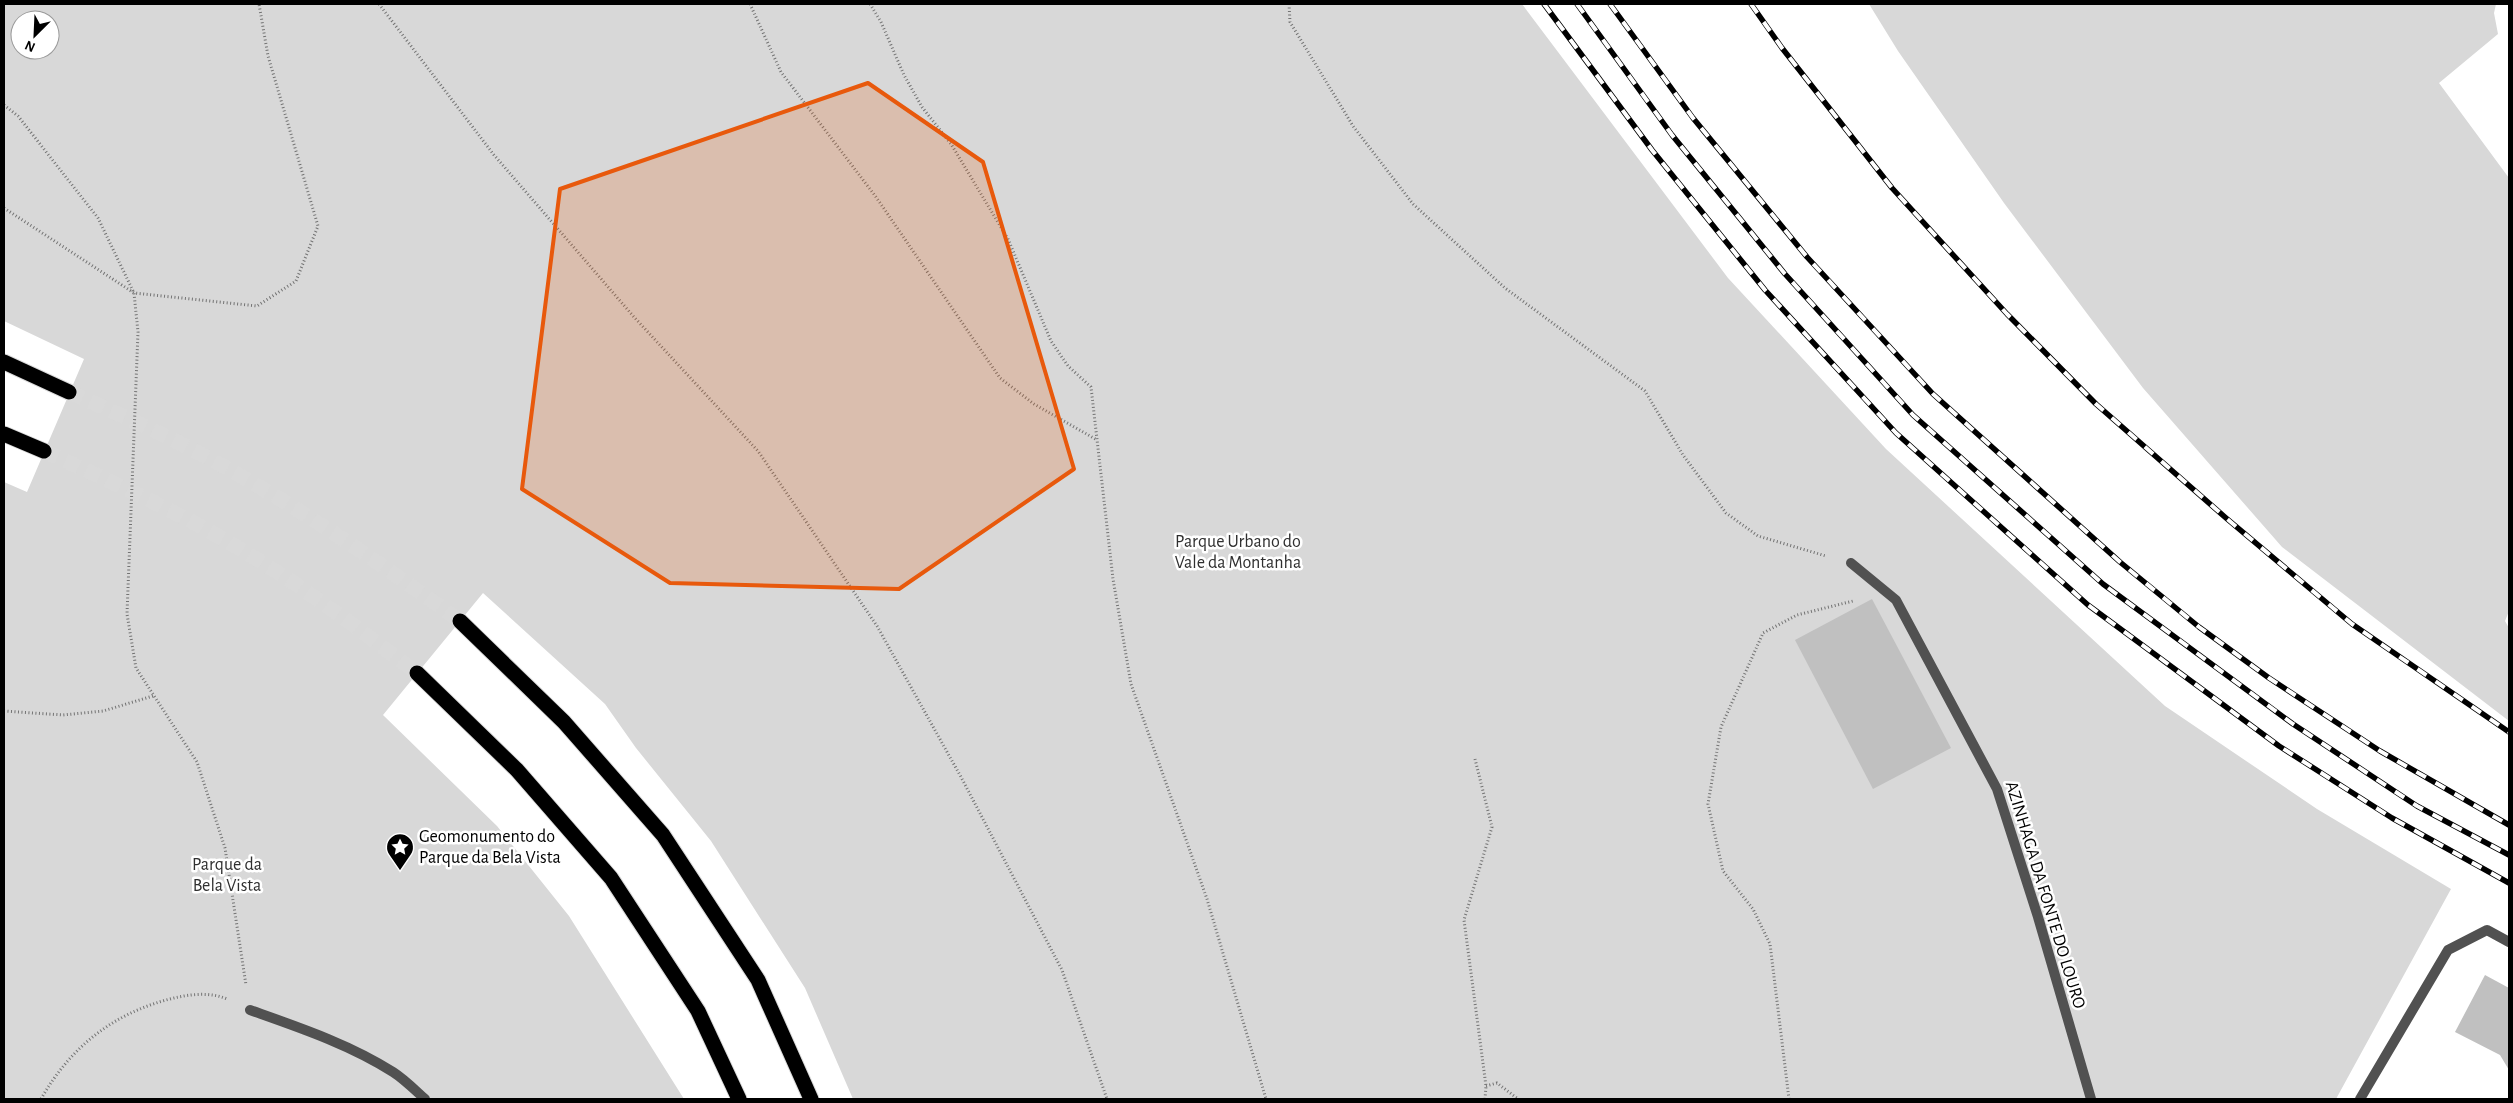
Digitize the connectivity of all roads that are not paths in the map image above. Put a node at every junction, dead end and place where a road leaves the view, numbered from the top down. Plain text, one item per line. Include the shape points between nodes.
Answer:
1 (4, 362) edge
2 (70, 392) tunnel mouth
3 (4, 434) edge
4 (44, 451) tunnel mouth
5 (1851, 563) road end
6 (460, 621) tunnel mouth
7 (417, 673) tunnel mouth
8 (2509, 942) edge
9 (250, 1010) road end
10 (426, 1099) edge
11 (739, 1099) edge
12 (811, 1099) edge
13 (2091, 1099) edge
14 (2360, 1099) edge

1 - 2 highway
3 - 4 highway
5 - 13 street, AZINHAGA DA FONTE DO LOURO via 1896,600 1997,789
6 - 12 highway via 564,722 663,835 758,980
7 - 11 highway via 518,770 611,878 698,1011
8 - 14 street via 2487,930 2448,950
9 - 10 street via 354,1051 394,1072

